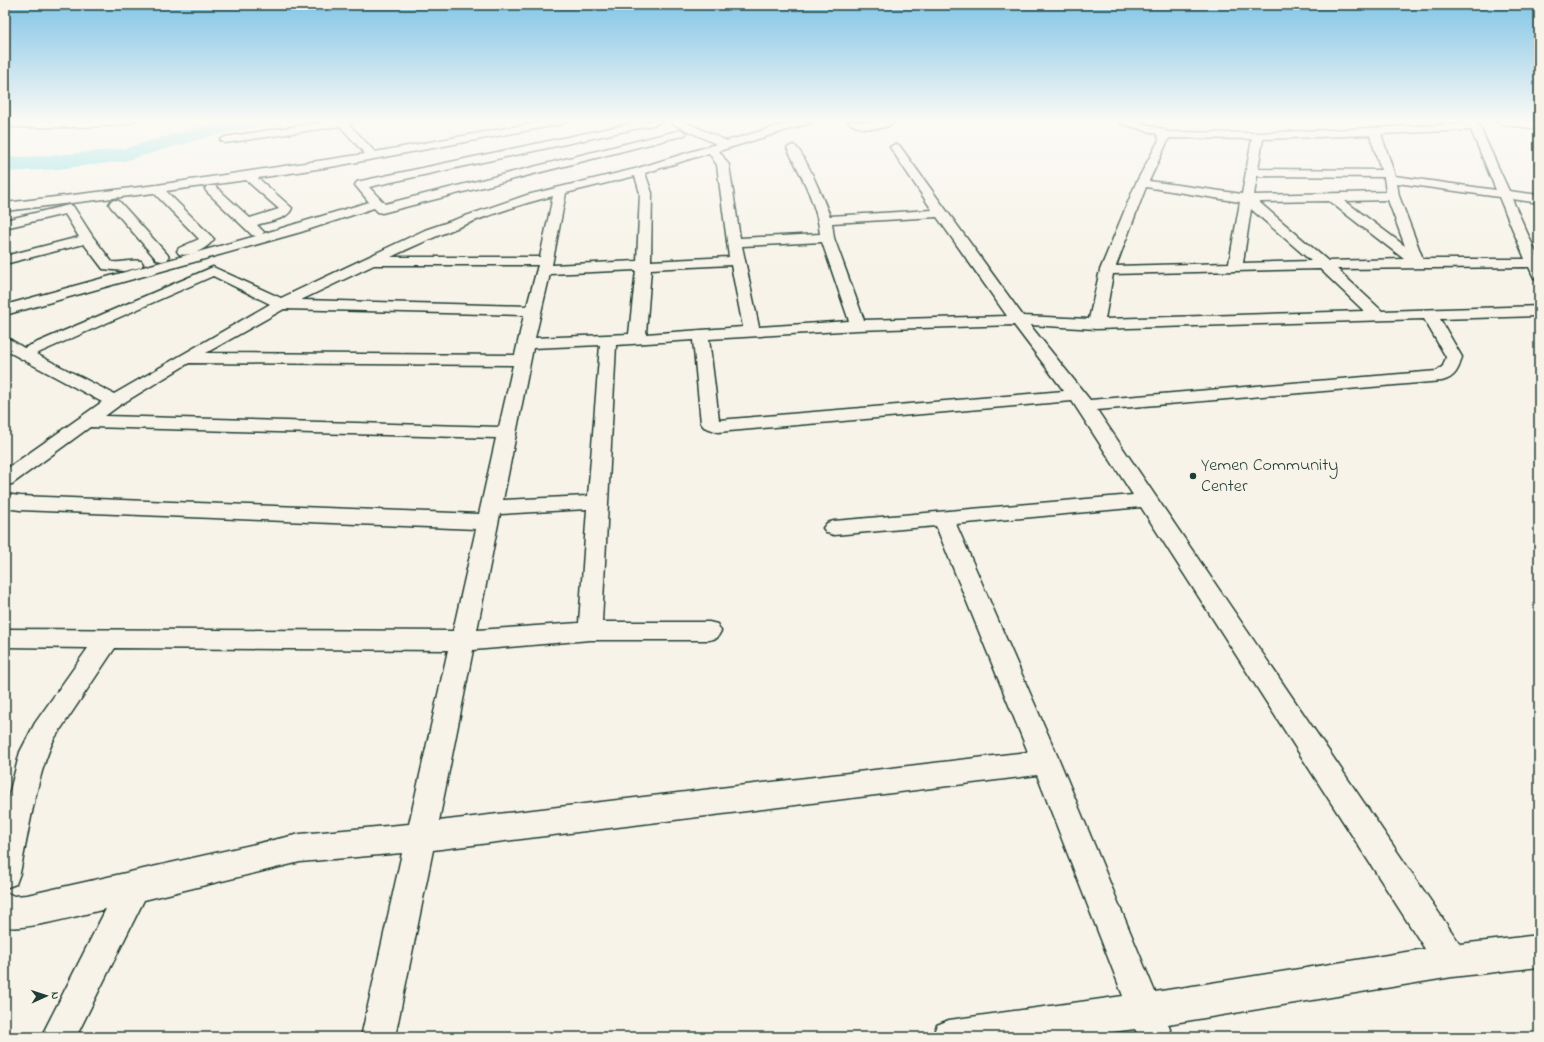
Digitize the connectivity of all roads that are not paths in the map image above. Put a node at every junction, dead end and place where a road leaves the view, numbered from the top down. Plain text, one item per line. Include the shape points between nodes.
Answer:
1 (254, 170) edge
2 (292, 170) edge
3 (343, 170) edge
4 (436, 170) edge
5 (491, 170) edge
6 (538, 170) edge
7 (644, 170) edge
8 (724, 170) edge
9 (803, 170) edge
10 (911, 170) edge
11 (1149, 170) edge
12 (1386, 170) edge
13 (1493, 170) edge
14 (639, 171) junction
15 (1252, 172) joint
16 (249, 176) junction
17 (1388, 176) junction
18 (503, 178) junction
19 (1142, 183) junction
20 (361, 185) junction
21 (157, 189) junction
22 (211, 189) dead end
23 (560, 190) junction
24 (1503, 194) junction
25 (1393, 196) junction
26 (1332, 197) junction
27 (1247, 199) junction
28 (1539, 199) edge
29 (5, 200) edge
30 (377, 203) junction
31 (115, 204) dead end
32 (5, 207) edge
33 (941, 214) junction
34 (825, 220) junction
35 (248, 223) junction
36 (5, 224) edge
37 (296, 229) junction
38 (262, 237) junction
39 (827, 238) junction
40 (87, 239) junction
41 (735, 242) junction
42 (1532, 246) edge
43 (162, 257) junction
44 (5, 260) edge
45 (372, 261) junction
46 (737, 262) junction
47 (1418, 263) junction
48 (1324, 265) junction
49 (544, 266) junction
50 (644, 266) junction
51 (1235, 267) junction
52 (1536, 269) edge
53 (1107, 270) junction
54 (213, 271) junction
55 (281, 304) junction
56 (5, 310) edge
57 (533, 311) junction
58 (1539, 311) edge
59 (1430, 315) junction
60 (1378, 316) junction
61 (1018, 320) junction
62 (1096, 324) junction
63 (858, 325) junction
64 (752, 332) junction
65 (701, 335) junction
66 (637, 339) junction
67 (608, 340) junction
68 (5, 343) edge
69 (525, 351) junction
70 (23, 354) junction
71 (186, 358) junction
72 (1081, 400) junction
73 (114, 401) junction
74 (88, 421) junction
75 (507, 432) junction
76 (5, 479) edge
77 (1148, 500) junction
78 (5, 501) edge
79 (599, 502) junction
80 (490, 515) junction
81 (943, 518) junction
82 (834, 528) dead end
83 (590, 631) junction
84 (709, 631) dead end
85 (5, 638) edge
86 (108, 639) junction
87 (463, 641) junction
88 (1046, 762) junction
89 (421, 836) junction
90 (5, 872) edge
91 (134, 887) junction
92 (5, 908) edge
93 (1539, 951) edge
94 (1452, 961) junction
95 (1152, 1024) edge
96 (58, 1037) edge
97 (378, 1037) edge
98 (949, 1037) edge

1 - 29 street
2 - 16 street
3 - 20 street
4 - 20 street
5 - 18 street
6 - 18 street
7 - 14 street
8 - 41 street
9 - 34 street
10 - 33 street
11 - 19 street
12 - 17 street
13 - 24 street
14 - 23 street
14 - 50 street via 646,193
15 - 17 street
15 - 27 street
16 - 21 street
16 - 35 street via 286,208 280,214
17 - 24 street
17 - 25 street
18 - 30 street via 382,209
19 - 27 street
19 - 53 street
20 - 30 street
21 - 32 street
21 - 43 street via 207,239 195,248
22 - 35 street
23 - 45 street via 430,233
23 - 49 street
24 - 28 street
24 - 42 street
25 - 26 street
25 - 47 street
26 - 27 street
26 - 47 street
27 - 48 street
27 - 51 street
30 - 37 street
31 - 43 street
33 - 34 street
33 - 61 street
34 - 39 street
35 - 38 street
36 - 40 street via 69,209
37 - 38 street
37 - 54 street
38 - 56 street
39 - 41 street
39 - 63 street
40 - 43 street via 108,266 124,267
40 - 44 street
41 - 46 street
42 - 52 street
45 - 49 street
45 - 55 street
46 - 50 street
46 - 64 street
47 - 48 street
47 - 52 street
48 - 51 street
48 - 60 street
49 - 50 street
49 - 57 street
50 - 66 street
51 - 53 street
53 - 62 street
54 - 55 street
54 - 70 street
55 - 57 street
55 - 71 street
57 - 69 street
58 - 59 street
59 - 60 street
59 - 72 street via 1454,357 1451,368 1442,376 1265,392
60 - 62 street
61 - 62 street
61 - 63 street
61 - 72 street
63 - 64 street
64 - 65 street
65 - 66 street
65 - 72 street via 710,422 718,426
66 - 67 street
67 - 69 street
67 - 79 street
68 - 70 street
69 - 71 street
69 - 75 street
70 - 73 street
71 - 73 street
72 - 77 street
73 - 74 street
74 - 75 street
74 - 76 street
75 - 80 street
77 - 81 street
77 - 94 street
78 - 80 street
79 - 80 street
79 - 83 street
80 - 87 street
81 - 82 street
81 - 88 street
83 - 84 street
83 - 87 street
85 - 86 street
86 - 87 street
86 - 90 street via 44,731 34,752
87 - 89 street
88 - 89 street
88 - 95 street
89 - 91 street via 300,848
89 - 97 street
91 - 92 street via 27,911 8,912
91 - 96 street
93 - 94 street
94 - 95 street
95 - 98 street

